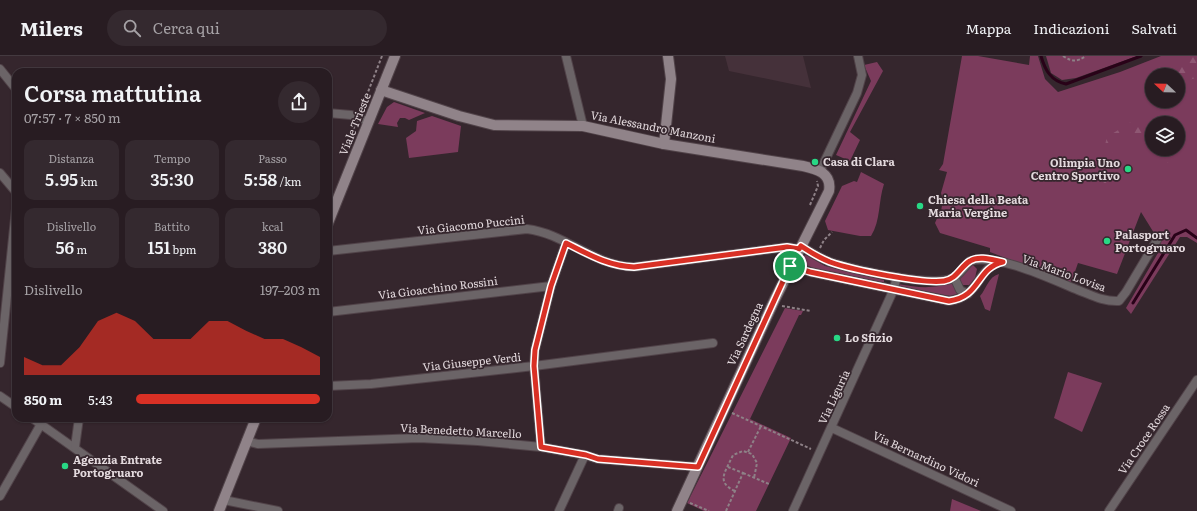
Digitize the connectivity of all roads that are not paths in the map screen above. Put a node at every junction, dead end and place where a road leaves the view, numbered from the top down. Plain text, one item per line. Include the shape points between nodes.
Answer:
1 (395, 56) edge
2 (566, 56) edge
3 (668, 56) edge
4 (858, 56) edge
5 (0, 69) edge
6 (12, 84) edge
7 (381, 90) junction
8 (332, 113) edge
9 (368, 120) junction
10 (583, 126) junction
11 (664, 144) junction
12 (820, 171) junction
13 (0, 173) edge
14 (12, 187) edge
15 (332, 211) edge
16 (1158, 240) dead end
17 (566, 243) junction
18 (800, 247) junction
19 (12, 248) edge
20 (332, 251) edge
21 (1003, 262) junction
22 (790, 266) junction
23 (897, 277) junction
24 (954, 277) junction
25 (551, 286) junction
26 (893, 290) junction
27 (968, 294) junction
28 (332, 312) edge
29 (714, 343) dead end
30 (0, 363) edge
31 (534, 366) junction
32 (1197, 380) edge
33 (332, 386) edge
34 (0, 396) edge
35 (12, 404) edge
36 (38, 422) edge
37 (78, 422) edge
38 (254, 422) edge
39 (41, 424) junction
40 (832, 428) junction
41 (246, 441) junction
42 (75, 447) junction
43 (541, 447) junction
44 (586, 455) junction
45 (698, 467) junction
46 (0, 496) edge
47 (224, 500) junction
48 (163, 511) edge
49 (219, 511) edge
50 (278, 511) edge
51 (559, 511) edge
52 (676, 511) edge
53 (793, 511) edge
54 (1011, 511) edge
55 (1109, 511) edge

1 - 7 street, Viale Trieste
2 - 10 street
3 - 11 street via 671,79
4 - 12 street via 862,76 857,93
5 - 6 street
7 - 9 street, Viale Trieste
7 - 10 street, Via Alessandro Manzoni via 494,125
8 - 9 street
9 - 15 street, Viale Trieste
10 - 11 street, Via Alessandro Manzoni
11 - 12 street, Via Alessandro Manzoni
12 - 18 street, Via Sardegna via 828,179 829,191
13 - 14 street
16 - 21 street, Via Mario Lovisa via 1119,301 1102,299
17 - 18 street, Via Giacomo Puccini via 601,261 634,267
17 - 20 street, Via Giacomo Puccini via 541,231 527,229
17 - 25 street
18 - 22 street, Via Sardegna
18 - 23 street via 832,262
19 - 30 street
21 - 24 street, Via Mario Lovisa via 989,259 970,261
21 - 27 street via 989,267
22 - 26 street
22 - 45 street, Via Sardegna
23 - 24 street via 935,281
23 - 26 street
24 - 27 street via 960,290
25 - 28 street, Via Gioacchino Rossini
25 - 31 street via 537,339
26 - 27 street via 949,301 959,300
26 - 40 street, Via Liguria
29 - 31 street, Via Giuseppe Verdi
31 - 33 street, Via Giuseppe Verdi via 371,384
31 - 43 street
32 - 55 street, Via Croce Rossa
34 - 35 street
36 - 39 street
37 - 42 street
38 - 41 street
39 - 42 street
39 - 46 street
40 - 53 street, Via Liguria
40 - 54 street, Via Bernardino Vidori
41 - 43 street, Via Benedetto Marcello via 258,444 419,438
41 - 47 street
42 - 48 street
43 - 44 street, Via Benedetto Marcello
44 - 45 street, Via Benedetto Marcello via 598,459
44 - 51 street
45 - 52 street, Via Sardegna
47 - 49 street
47 - 50 street

